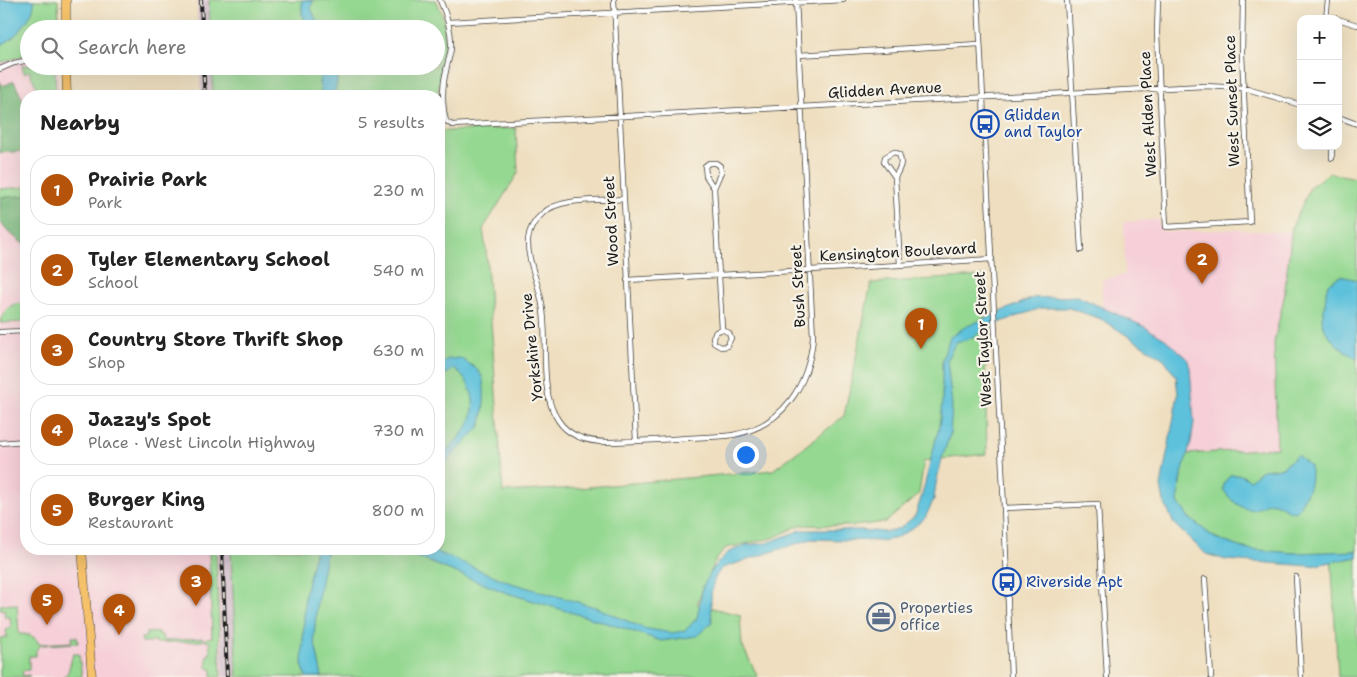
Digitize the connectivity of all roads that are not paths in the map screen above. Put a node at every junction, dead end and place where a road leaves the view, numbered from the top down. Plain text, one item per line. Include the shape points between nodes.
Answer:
1 (66, 0) edge
2 (440, 0) edge
3 (614, 0) edge
4 (843, 0) edge
5 (978, 0) edge
6 (1067, 0) edge
7 (1158, 0) edge
8 (1243, 0) edge
9 (1328, 0) edge
10 (796, 1) edge
11 (614, 12) junction
12 (1326, 15) edge
13 (66, 20) edge
14 (1342, 20) edge
15 (449, 22) junction
16 (1357, 25) edge
17 (979, 44) junction
18 (799, 55) junction
19 (20, 62) edge
20 (0, 69) edge
21 (445, 72) edge
22 (66, 75) edge
23 (445, 75) edge
24 (1244, 88) junction
25 (1159, 89) junction
26 (67, 90) edge
27 (445, 90) edge
28 (1073, 94) junction
29 (982, 97) junction
30 (1297, 104) edge
31 (802, 107) junction
32 (618, 117) junction
33 (445, 118) edge
34 (1342, 118) edge
35 (1357, 124) edge
36 (1332, 150) edge
37 (1332, 158) dead end
38 (895, 176) junction
39 (714, 188) junction
40 (623, 199) junction
41 (1166, 227) joint
42 (1081, 250) dead end
43 (992, 259) junction
44 (900, 266) junction
45 (809, 270) junction
46 (719, 276) junction
47 (627, 280) junction
48 (722, 329) junction
49 (20, 330) edge
50 (0, 332) edge
51 (20, 441) edge
52 (636, 441) junction
53 (0, 443) edge
54 (1004, 508) junction
55 (82, 555) edge
56 (1296, 577) dead end
57 (1205, 579) dead end
58 (92, 677) edge
59 (1011, 677) edge
60 (1107, 677) edge
61 (1211, 677) edge
62 (1301, 677) edge

1 - 13 main road
2 - 15 street
3 - 11 street, Wood Street
4 - 10 street
5 - 17 street, West Taylor Street
6 - 28 street
7 - 25 street, West Alden Place
8 - 24 street, West Sunset Place
9 - 12 street
10 - 11 street
10 - 18 street, Bush Street
11 - 15 street
11 - 32 street, Wood Street
14 - 16 street
15 - 21 street, Glidden Avenue via 451,50
17 - 18 street
17 - 29 street, West Taylor Street
18 - 31 street, Bush Street
19 - 20 street
22 - 26 main road
23 - 27 street, Glidden Avenue
24 - 25 street, Glidden Avenue
24 - 30 street, Glidden Avenue
24 - 41 street, West Sunset Place via 1250,222
25 - 28 street, Glidden Avenue
25 - 41 street, West Alden Place
28 - 29 street, Glidden Avenue
28 - 42 street
29 - 31 street, Glidden Avenue
29 - 43 street, West Taylor Street
31 - 32 street, Glidden Avenue
31 - 45 street, Bush Street
32 - 33 street, Glidden Avenue via 468,125 449,125
32 - 40 street, Wood Street
34 - 35 street
36 - 37 street
38 - 38 street via 902,164 894,152 885,157 884,162
38 - 44 street
39 - 39 street via 721,172 720,166 710,163 704,172
39 - 46 street
40 - 47 street, Wood Street
40 - 52 street, Yorkshire Drive via 554,206 534,223 528,245 542,303 548,398 556,418 567,431 582,439
43 - 44 street, Kensington Boulevard
43 - 54 street, West Taylor Street
44 - 45 street, Kensington Boulevard
45 - 46 street, Kensington Boulevard
45 - 52 street, Bush Street via 811,357 797,392 779,413 750,430 734,435
46 - 47 street, Kensington Boulevard
46 - 48 street
47 - 52 street, Wood Street
48 - 48 street via 731,338 727,346 720,347 714,343 713,337
49 - 50 street
51 - 53 street
54 - 59 street, West Taylor Street
54 - 60 street via 1098,504
55 - 58 main road
56 - 62 street
57 - 61 street

